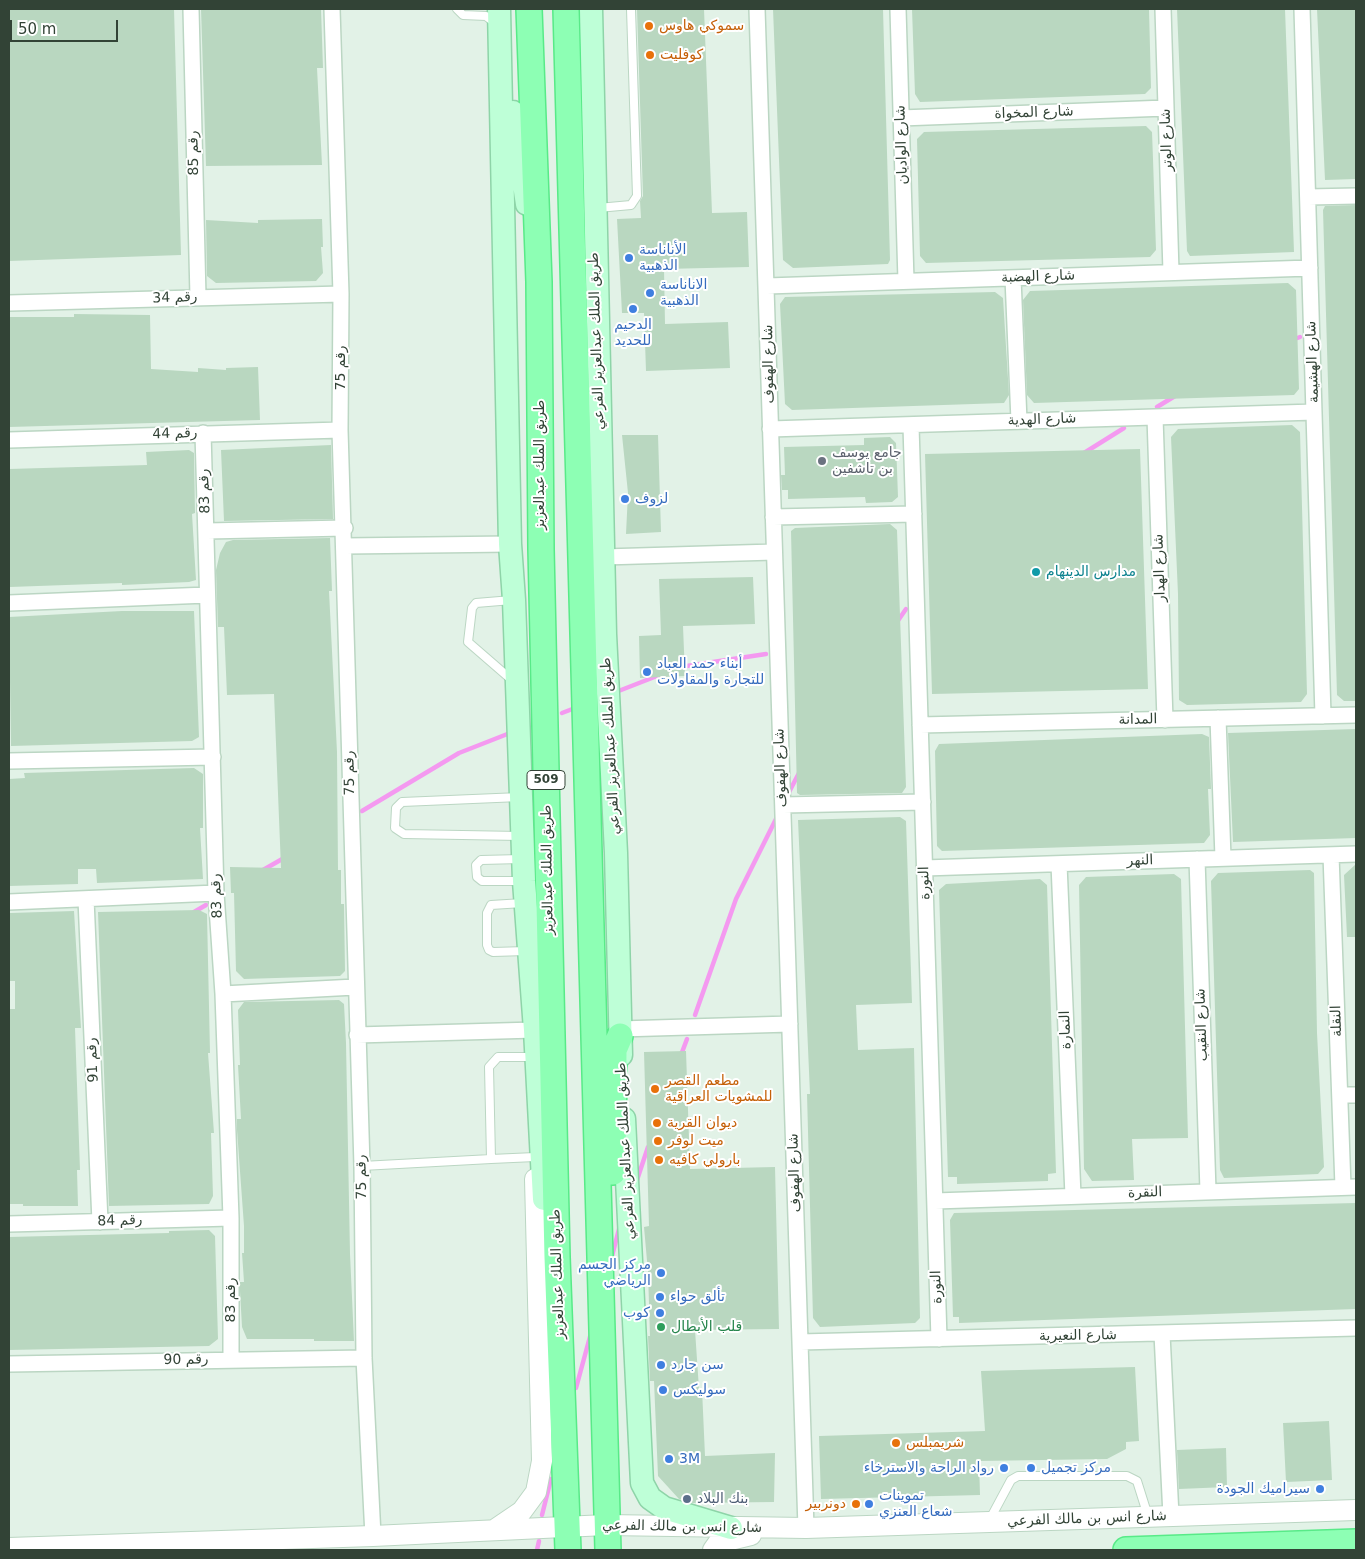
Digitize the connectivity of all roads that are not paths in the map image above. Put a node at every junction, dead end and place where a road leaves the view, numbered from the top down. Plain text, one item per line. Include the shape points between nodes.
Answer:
1 (191, 9) edge
2 (332, 9) edge
3 (457, 9) edge
4 (529, 9) edge
5 (566, 9) edge
6 (631, 9) edge
7 (757, 9) edge
8 (898, 9) edge
9 (1163, 9) edge
10 (1302, 9) edge
11 (499, 18) edge
12 (591, 19) edge
13 (1166, 108) junction
14 (901, 118) junction
15 (1356, 196) edge
16 (1308, 197) junction
17 (594, 208) junction
18 (1310, 268) junction
19 (1171, 272) junction
20 (572, 275) junction
21 (1013, 278) junction
22 (906, 281) junction
23 (539, 282) junction
24 (767, 286) junction
25 (340, 294) junction
26 (198, 297) junction
27 (9, 303) edge
28 (1314, 412) junction
29 (1155, 417) junction
30 (1019, 421) junction
31 (911, 426) junction
32 (770, 429) junction
33 (340, 430) junction
34 (203, 433) junction
35 (9, 440) edge
36 (914, 514) junction
37 (773, 517) junction
38 (344, 528) junction
39 (207, 531) junction
40 (510, 544) junction
41 (345, 546) junction
42 (774, 552) junction
43 (604, 557) junction
44 (207, 595) junction
45 (514, 600) junction
46 (9, 603) edge
47 (517, 684) junction
48 (1356, 715) edge
49 (1323, 716) junction
50 (1218, 718) junction
51 (1165, 720) junction
52 (920, 726) junction
53 (214, 756) junction
54 (9, 761) edge
55 (520, 797) junction
56 (922, 802) junction
57 (783, 805) junction
58 (522, 836) junction
59 (1356, 854) edge
60 (1331, 855) junction
61 (1222, 858) junction
62 (523, 859) junction
63 (1197, 859) junction
64 (1059, 864) junction
65 (924, 868) junction
66 (524, 881) junction
67 (216, 893) junction
68 (86, 899) junction
69 (9, 902) edge
70 (525, 903) junction
71 (528, 951) junction
72 (355, 987) junction
73 (224, 994) junction
74 (790, 1024) junction
75 (536, 1030) junction
76 (620, 1033) junction
77 (357, 1035) junction
78 (532, 1056) junction
79 (1340, 1095) junction
80 (1356, 1095) edge
81 (535, 1157) junction
82 (491, 1159) junction
83 (362, 1166) junction
84 (1350, 1187) edge
85 (1208, 1191) junction
86 (1073, 1196) junction
87 (935, 1201) junction
88 (231, 1218) junction
89 (100, 1222) junction
90 (9, 1224) edge
91 (598, 1228) junction
92 (557, 1257) junction
93 (1356, 1328) edge
94 (1162, 1334) junction
95 (939, 1339) junction
96 (800, 1342) junction
97 (364, 1358) junction
98 (231, 1359) junction
99 (9, 1364) edge
100 (1356, 1510) edge
101 (1171, 1516) junction
102 (1148, 1518) junction
103 (988, 1522) junction
104 (606, 1525) junction
105 (731, 1528) junction
106 (806, 1528) junction
107 (780, 1529) junction
108 (494, 1530) junction
109 (373, 1536) junction
110 (568, 1539) edge
111 (1356, 1542) edge
112 (9, 1548) edge
113 (608, 1550) edge
114 (713, 1550) edge
115 (1126, 1550) edge

1 - 26 street, رقم 85
2 - 25 street, رقم 75
3 - 11 lane via 462,15
4 - 23 main road, طريق الملك عبدالعزيز / 509
5 - 20 main road
6 - 17 lane via 637,196 631,205
7 - 24 street, شارع الهفوف
8 - 14 street, شارع الواديان
9 - 13 street, شارع الوتر
10 - 16 street, شارع الهشيمة
11 - 23 main road
11 - 40 main road
12 - 17 main road, طريق الملك عبدالعزيز الفرعي
12 - 20 main road via 584,75 582,207
13 - 14 street, شارع المخواة
13 - 19 street, شارع الوتر
14 - 22 street, شارع الواديان
15 - 16 street
16 - 18 street, شارع الهشيمة
17 - 43 main road, طريق الملك عبدالعزيز الفرعي
18 - 19 street, شارع الهضبة
18 - 28 street, شارع الهشيمة
19 - 21 street, شارع الهضبة
20 - 91 main road
21 - 22 street, شارع الهضبة
21 - 30 street
22 - 24 street, شارع الهضبة
23 - 92 main road, طريق الملك عبدالعزيز / 509 via 541,549
24 - 32 street, شارع الهفوف
25 - 26 street, رقم 34
25 - 33 street, رقم 75
26 - 27 street, رقم 34
28 - 29 street, شارع الهدية
28 - 49 street, شارع الهشيمة
29 - 30 street, شارع الهدية
29 - 51 street, شارع الهدار
30 - 31 street, شارع الهدية
31 - 32 street, شارع الهدية
31 - 36 street, النورة
32 - 37 street, شارع الهفوف
33 - 34 street, رقم 44
33 - 38 street, رقم 75
34 - 35 street, رقم 44
34 - 39 street, رقم 83
36 - 37 street
36 - 52 street, النورة
37 - 42 street, شارع الهفوف
38 - 39 street
38 - 41 street, رقم 75
39 - 44 street, رقم 83
40 - 41 street
40 - 45 main road
41 - 72 street, رقم 75
42 - 43 street
42 - 57 street, شارع الهفوف
43 - 76 main road, طريق الملك عبدالعزيز الفرعي
44 - 46 street
44 - 53 street, رقم 83
45 - 47 main road
45 - 47 lane via 476,603 472,608 468,642
47 - 55 main road
48 - 49 street, المدانة
49 - 50 street, المدانة
50 - 51 street, المدانة
50 - 61 street
51 - 52 street, المدانة
52 - 56 street, النورة
53 - 54 street
53 - 67 street, رقم 83
55 - 58 main road
55 - 58 lane via 402,802 396,808 396,828 404,834
56 - 57 street
56 - 65 street, النورة
57 - 74 street, شارع الهفوف
58 - 62 main road
59 - 60 street, النهر
60 - 61 street, النهر
60 - 79 street, النقلة
61 - 63 street, النهر
62 - 66 main road
62 - 66 lane via 481,860 476,865 477,877 482,881
63 - 64 street, النهر
63 - 85 street, شارع النقيب
64 - 65 street, النهر
64 - 86 street, النمارة
65 - 87 street, النورة
66 - 70 main road
67 - 68 street
67 - 73 street, رقم 83
68 - 69 street
68 - 89 street, رقم 91
70 - 71 main road
70 - 71 lane via 491,905 487,913 487,945 493,952
71 - 75 main road
72 - 73 street
72 - 77 street, رقم 75
73 - 88 street, رقم 83
74 - 76 street
74 - 96 street, شارع الهفوف
75 - 77 street
75 - 78 street
75 - 92 main road via 544,1209
76 - 91 main road via 614,1050 613,1206
76 - 105 main road, طريق الملك عبدالعزيز الفرعي via 642,1483 650,1498 664,1508
77 - 83 street, رقم 75
78 - 81 street
78 - 82 lane via 498,1057 489,1067
79 - 80 street
79 - 84 street, النقلة
81 - 82 lane
81 - 108 street via 542,1461 536,1492 522,1512
82 - 83 lane
83 - 97 street, رقم 75
84 - 85 street, النقرة
85 - 86 street, النقرة
86 - 87 street, النقرة
87 - 95 street, النورة
88 - 89 street, رقم 84
88 - 98 street, رقم 83
89 - 90 street, رقم 84
91 - 104 main road
92 - 110 main road, طريق الملك عبدالعزيز / 509
93 - 94 street, شارع النعيرية
94 - 95 street, شارع النعيرية
94 - 101 street
95 - 96 street, شارع النعيرية
96 - 106 street, شارع الهفوف
97 - 98 street, رقم 90
97 - 109 street, رقم 75
98 - 99 street, رقم 90
100 - 101 street, شارع انس بن مالك الفرعي
101 - 102 street, شارع انس بن مالك الفرعي
102 - 103 street, شارع انس بن مالك الفرعي
102 - 103 lane via 1137,1481 1127,1476 1018,1476 1011,1480
103 - 106 street, شارع انس بن مالك الفرعي
104 - 105 street, شارع انس بن مالك الفرعي
104 - 110 street, شارع انس بن مالك الفرعي
104 - 113 main road
105 - 107 street, شارع انس بن مالك الفرعي
106 - 107 street, شارع انس بن مالك الفرعي
107 - 114 street via 718,1543
108 - 109 street, شارع انس بن مالك الفرعي
108 - 110 street, شارع انس بن مالك الفرعي
109 - 112 street, شارع انس بن مالك الفرعي
111 - 115 main road

